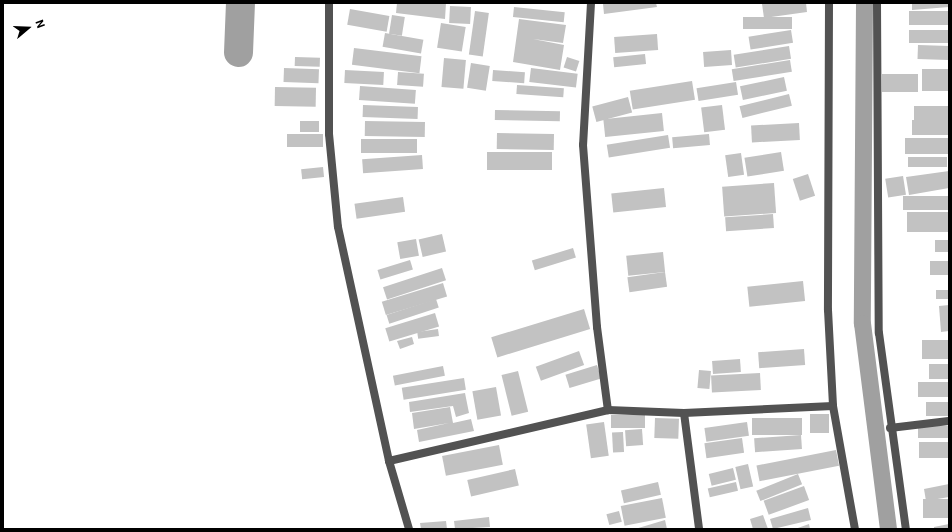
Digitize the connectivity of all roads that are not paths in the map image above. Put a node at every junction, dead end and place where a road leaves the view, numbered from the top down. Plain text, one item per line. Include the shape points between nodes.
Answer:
1 (329, 3) edge
2 (591, 3) edge
3 (830, 3) edge
4 (877, 3) edge
5 (833, 406) junction
6 (608, 410) junction
7 (684, 413) junction
8 (949, 421) edge
9 (890, 428) junction
10 (389, 461) junction
11 (409, 529) edge
12 (699, 529) edge
13 (856, 529) edge
14 (906, 529) edge

1 - 10 street via 329,134 338,227
2 - 6 street via 583,145 596,327
3 - 5 street via 827,227
4 - 9 street via 880,333
5 - 7 street
5 - 13 street
6 - 7 street
6 - 10 street
7 - 12 street
8 - 9 street
9 - 14 street
10 - 11 street

